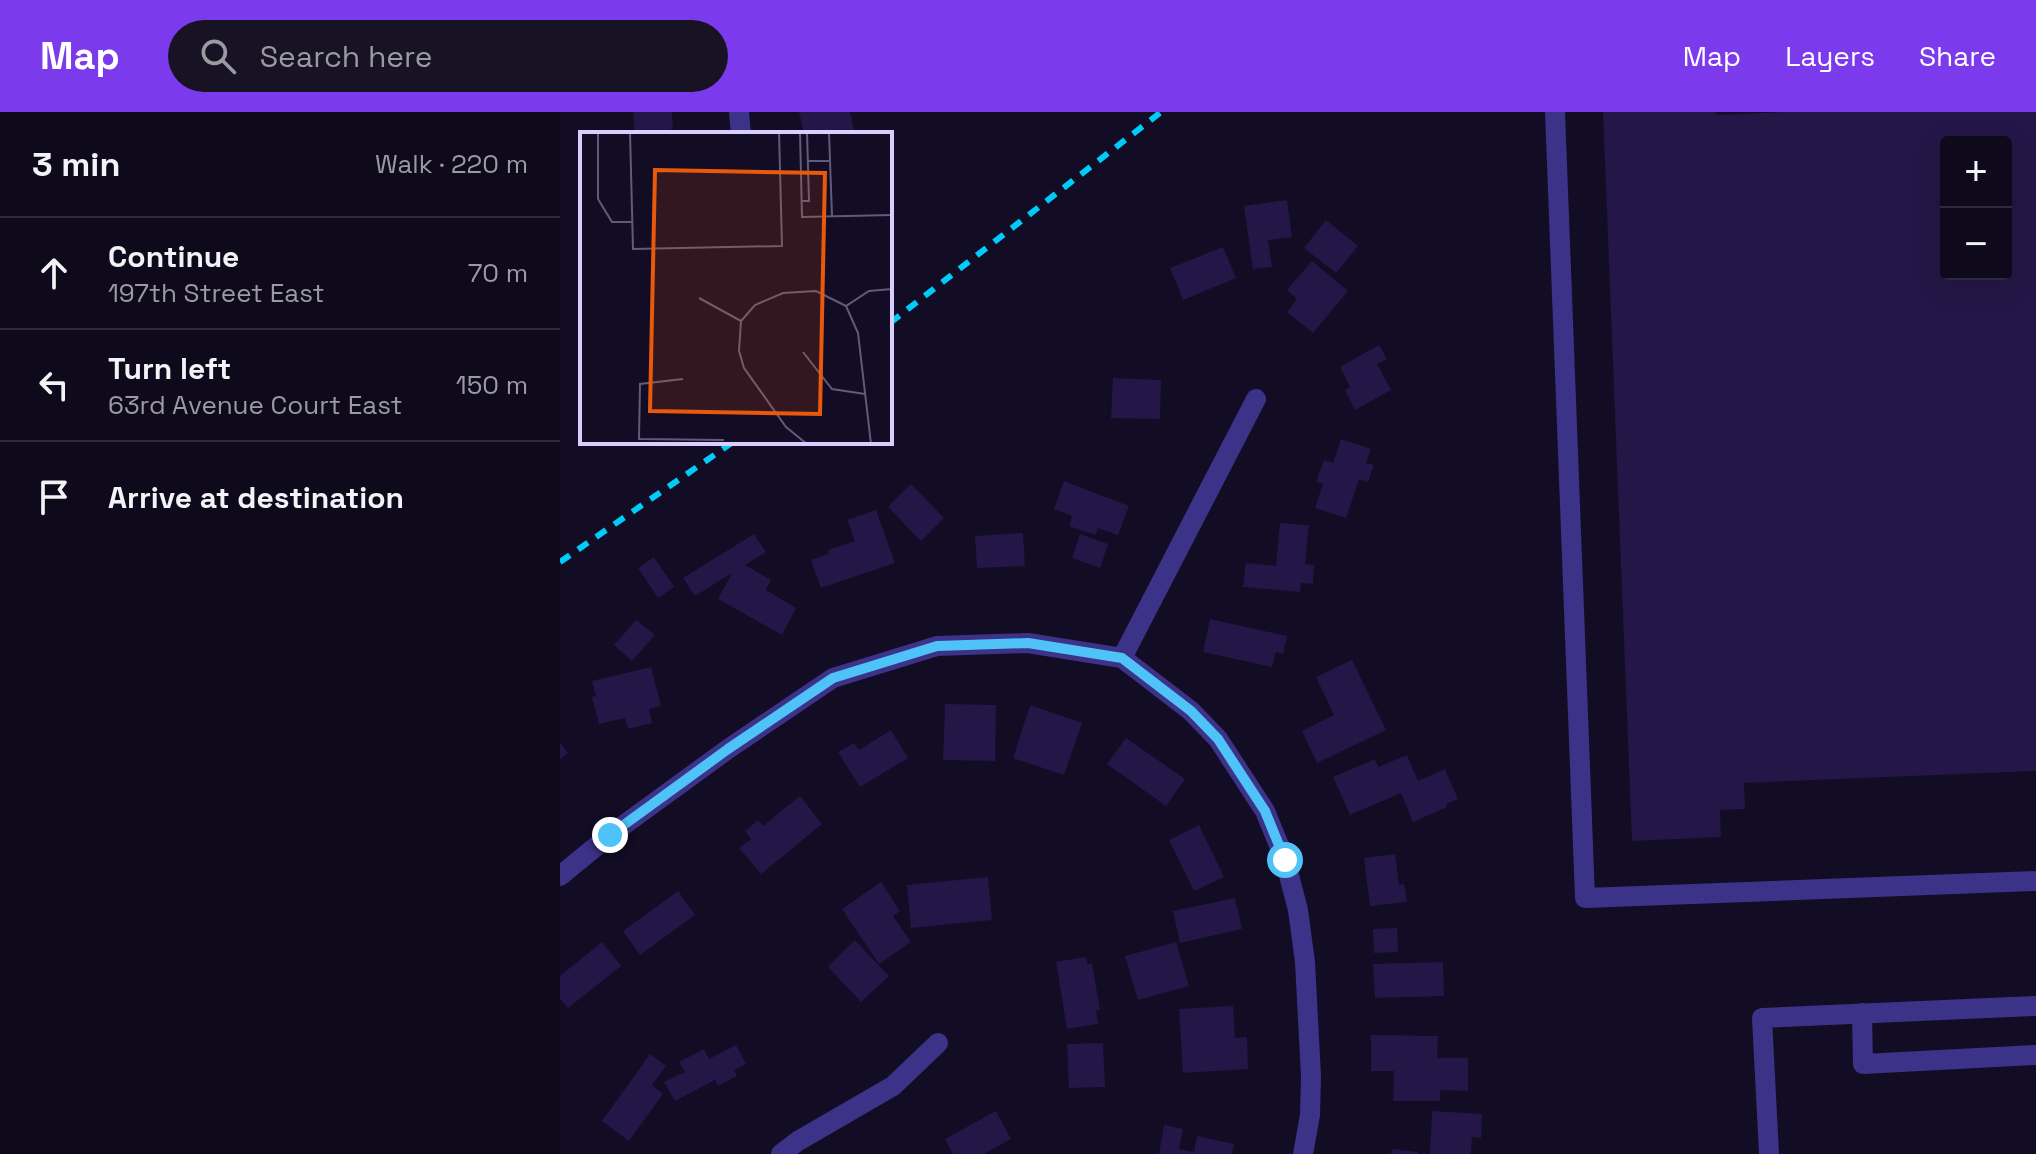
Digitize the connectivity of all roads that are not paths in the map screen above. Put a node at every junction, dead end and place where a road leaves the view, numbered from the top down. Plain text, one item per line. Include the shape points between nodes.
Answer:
1 (739, 112) edge
2 (1555, 112) edge
3 (741, 132) edge
4 (1256, 399) dead end
5 (1122, 658) junction
6 (560, 876) edge
7 (2036, 881) edge
8 (2036, 1006) edge
9 (1862, 1013) junction
10 (938, 1043) dead end
11 (2036, 1055) edge
12 (781, 1154) edge
13 (1303, 1154) edge
14 (1769, 1154) edge

1 - 3 street
2 - 7 street via 1585,898
4 - 5 street
5 - 6 street via 1028,643 937,646 833,678 728,749
5 - 13 street via 1218,739 1265,811 1285,860 1305,962 1311,1076
8 - 9 street
9 - 11 street via 1863,1064
9 - 14 street via 1762,1018
10 - 12 street via 893,1086

